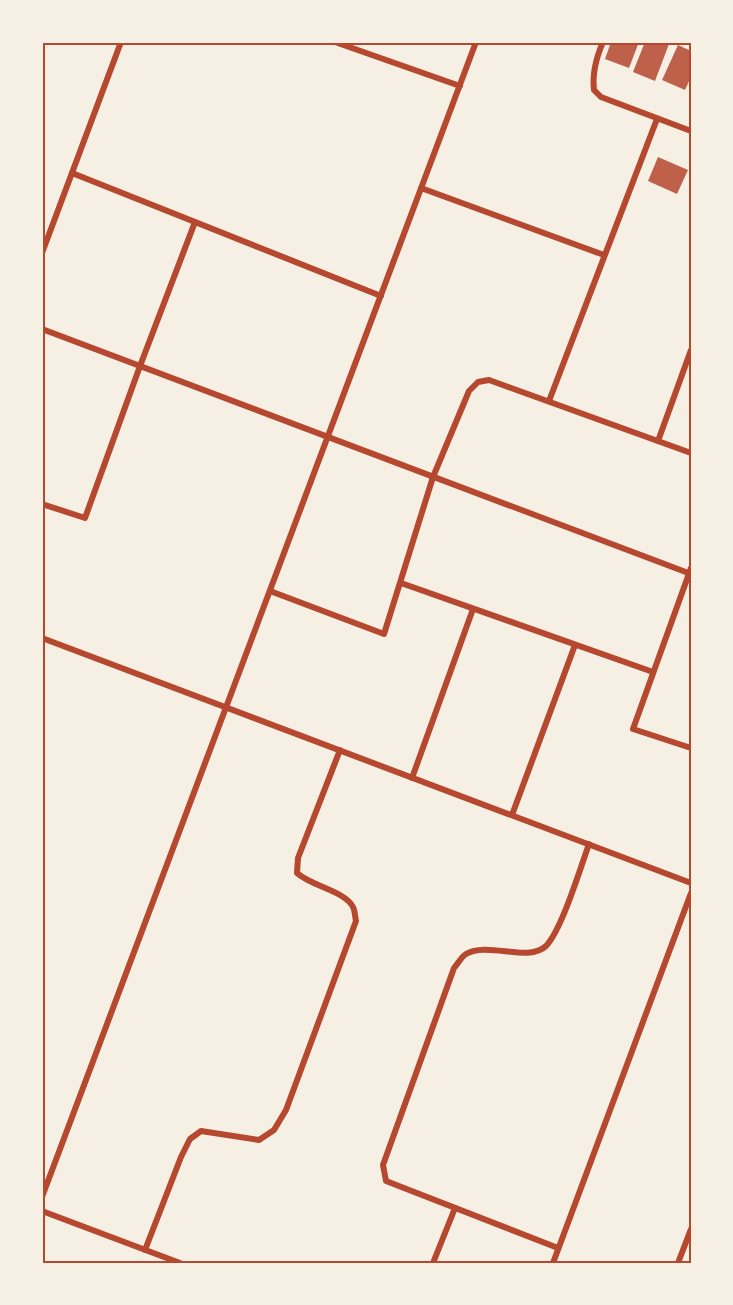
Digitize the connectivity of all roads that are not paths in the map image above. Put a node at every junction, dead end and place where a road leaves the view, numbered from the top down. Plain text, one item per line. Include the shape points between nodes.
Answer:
1 (121, 42) edge
2 (335, 42) edge
3 (476, 42) edge
4 (603, 42) edge
5 (460, 86) junction
6 (657, 119) junction
7 (691, 131) edge
8 (72, 173) junction
9 (421, 188) junction
10 (195, 222) junction
11 (42, 253) edge
12 (604, 255) junction
13 (381, 296) junction
14 (42, 329) edge
15 (691, 350) edge
16 (140, 366) junction
17 (549, 401) junction
18 (327, 437) junction
19 (658, 441) junction
20 (691, 453) edge
21 (433, 477) junction
22 (42, 504) edge
23 (690, 572) edge
24 (401, 583) junction
25 (270, 591) junction
26 (473, 609) junction
27 (42, 638) edge
28 (575, 645) junction
29 (653, 672) junction
30 (226, 707) junction
31 (691, 748) edge
32 (339, 750) junction
33 (412, 778) junction
34 (512, 815) junction
35 (589, 844) junction
36 (691, 883) edge
37 (691, 893) edge
38 (42, 1197) edge
39 (455, 1208) junction
40 (42, 1211) edge
41 (691, 1228) edge
42 (558, 1248) junction
43 (145, 1250) junction
44 (180, 1263) edge
45 (433, 1263) edge
46 (553, 1263) edge
47 (678, 1263) edge

1 - 8 street
2 - 5 street
3 - 5 street
4 - 6 street via 597,57 594,90 601,97
5 - 9 street
6 - 7 street
6 - 12 street
8 - 10 street
8 - 11 street
9 - 12 street
9 - 13 street
10 - 13 street
10 - 16 street
12 - 17 street
13 - 18 street
14 - 16 street
15 - 19 street
16 - 18 street
16 - 22 street via 85,518
17 - 19 street
17 - 21 street via 489,380 478,382 470,391
18 - 21 street
18 - 25 street
19 - 20 street
21 - 23 street
21 - 24 street
23 - 29 street
24 - 25 street via 384,634
24 - 26 street
25 - 30 street
26 - 28 street
26 - 33 street
27 - 30 street
28 - 29 street
28 - 34 street
29 - 31 street via 633,729
30 - 32 street
30 - 38 street
32 - 33 street
32 - 43 street via 298,858 297,873 306,881 346,898 354,908 356,921 286,1110 274,1130 260,1140 201,1131 190,1139
33 - 34 street
34 - 35 street
35 - 36 street
35 - 39 street via 556,932 544,947 533,952 477,950 464,955 454,968 395,1128 383,1165 386,1181
37 - 42 street
39 - 42 street
39 - 45 street
40 - 43 street
41 - 47 street
42 - 46 street
43 - 44 street

